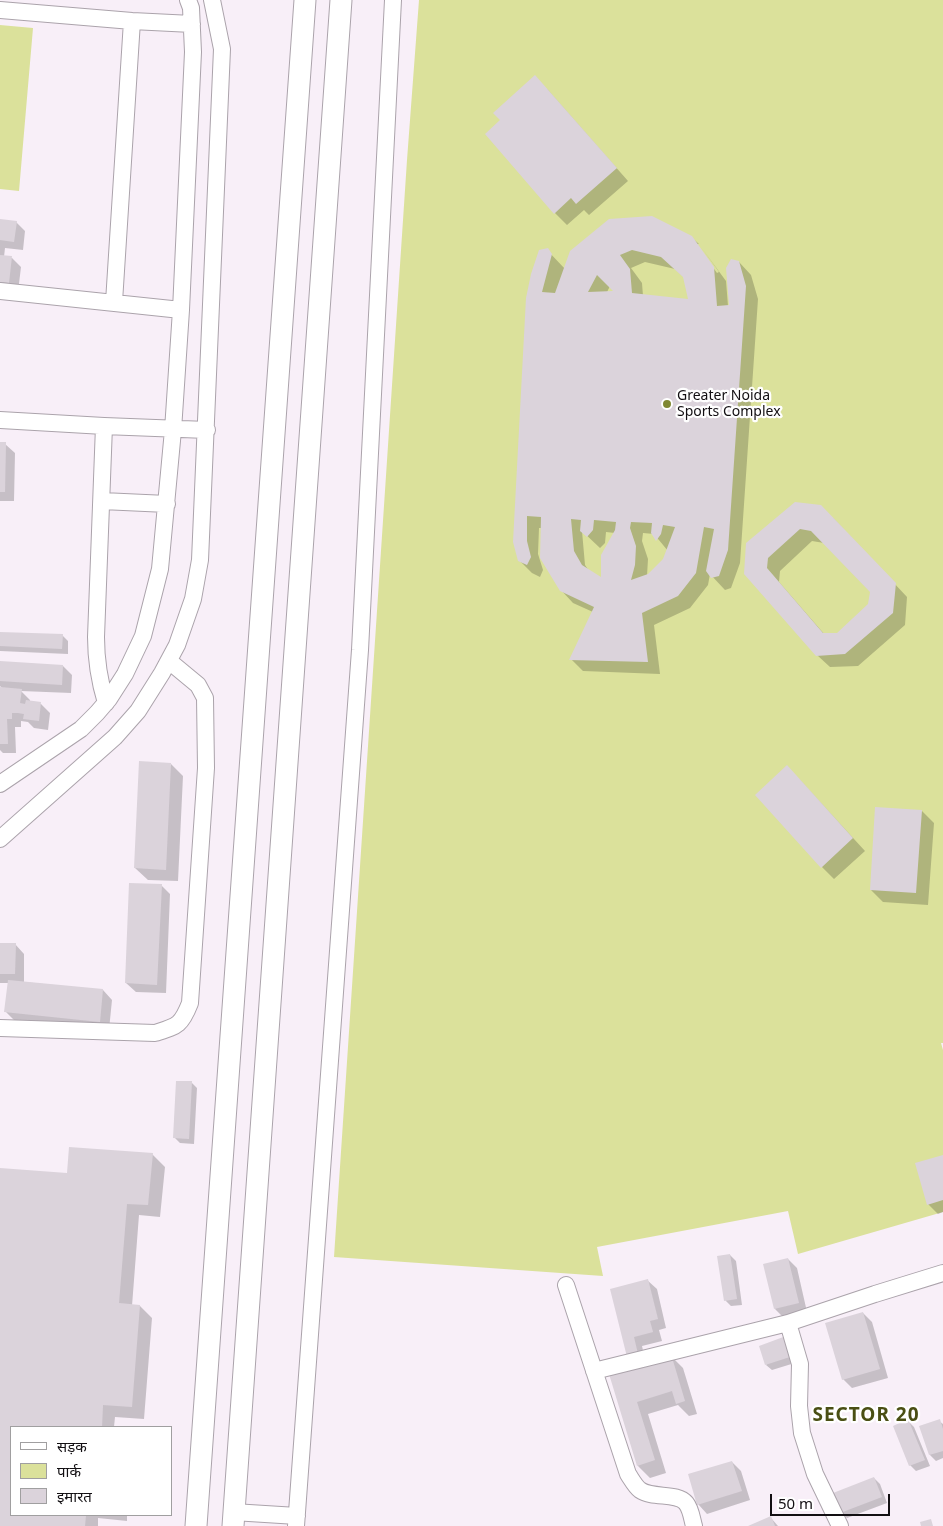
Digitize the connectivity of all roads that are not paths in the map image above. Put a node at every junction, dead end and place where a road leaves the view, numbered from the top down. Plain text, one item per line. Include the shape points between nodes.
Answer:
1 (188, 0) edge
2 (212, 0) edge
3 (305, 0) edge
4 (341, 0) edge
5 (394, 0) edge
6 (0, 10) edge
7 (132, 21) junction
8 (192, 24) junction
9 (0, 291) edge
10 (114, 302) junction
11 (181, 310) junction
12 (0, 420) edge
13 (104, 426) junction
14 (173, 430) junction
15 (207, 430) junction
16 (102, 501) junction
17 (167, 504) junction
18 (168, 661) junction
19 (106, 703) junction
20 (0, 784) edge
21 (0, 839) edge
22 (0, 1028) edge
23 (943, 1273) edge
24 (566, 1285) dead end
25 (788, 1323) junction
26 (594, 1371) junction
27 (233, 1519) edge
28 (297, 1521) edge
29 (196, 1526) edge
30 (694, 1526) edge
31 (840, 1526) edge

1 - 8 street
2 - 15 street via 222,49
3 - 29 street
4 - 27 street
5 - 28 street via 360,650
6 - 7 street
7 - 8 street
7 - 10 street
8 - 11 street
9 - 10 street
10 - 11 street
11 - 14 street
12 - 13 street
13 - 14 street
13 - 16 street
14 - 15 street
14 - 17 street
15 - 18 street via 200,560 193,599
16 - 17 street
16 - 19 street via 96,664
17 - 19 street via 160,569 143,636 125,674
18 - 21 street via 138,711 116,737
18 - 22 street via 198,685 205,698 206,768 190,1003 185,1016 177,1026 155,1033
19 - 20 street via 81,729
23 - 25 street
24 - 26 street
25 - 26 street
25 - 31 street via 800,1364 802,1433 815,1474
26 - 30 street via 628,1474 635,1485 648,1494 685,1502
27 - 28 street

